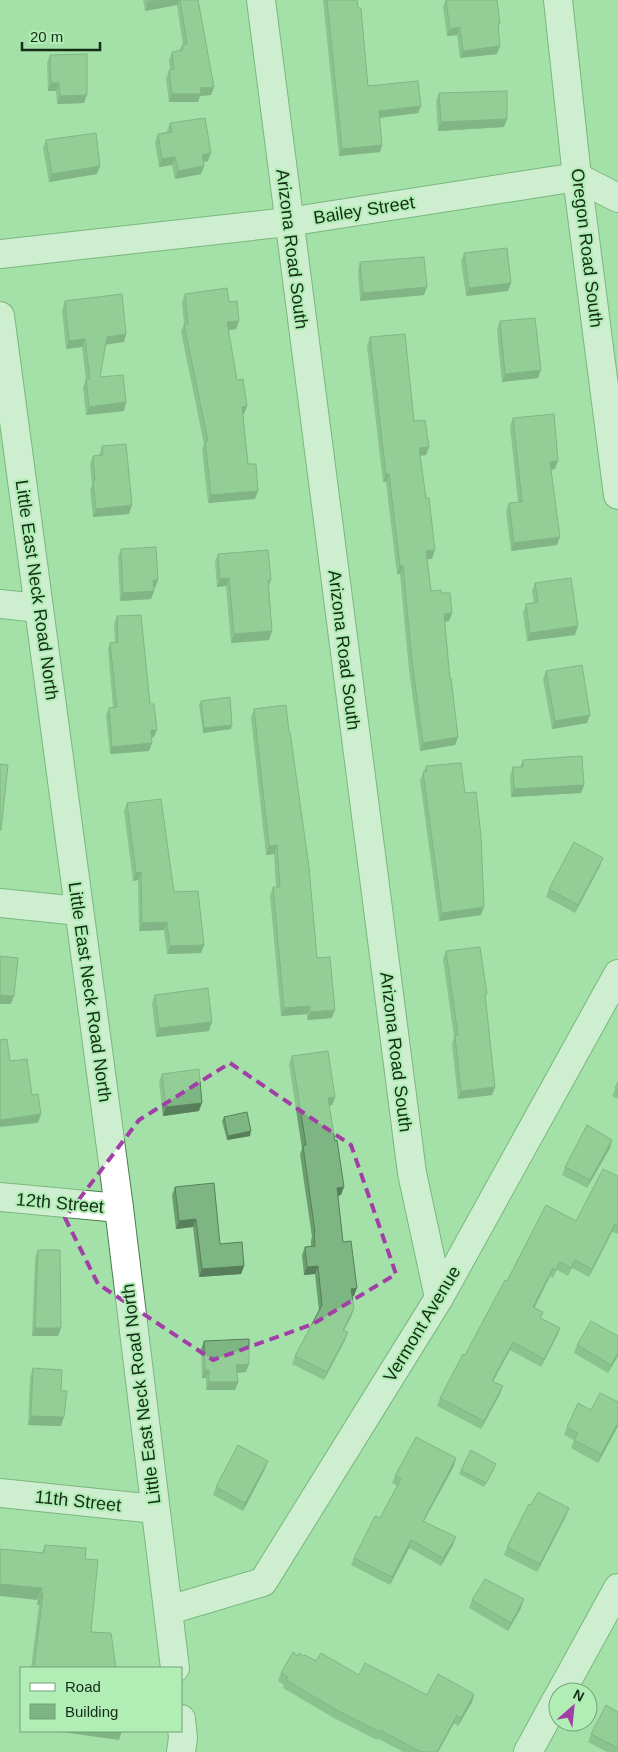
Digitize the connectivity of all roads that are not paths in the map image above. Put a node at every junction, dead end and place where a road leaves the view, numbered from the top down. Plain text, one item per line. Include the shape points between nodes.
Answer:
1 (261, 0) edge
2 (558, 0) edge
3 (578, 176) junction
4 (618, 198) edge
5 (288, 222) junction
6 (0, 254) edge
7 (0, 320) edge
8 (618, 495) edge
9 (0, 604) edge
10 (39, 608) junction
11 (0, 903) edge
12 (79, 911) junction
13 (618, 974) edge
14 (0, 1197) edge
15 (119, 1208) junction
16 (439, 1298) junction
17 (0, 1493) edge
18 (155, 1509) junction
19 (618, 1588) edge
20 (169, 1610) junction
21 (176, 1667) edge
22 (566, 1682) edge
23 (548, 1715) edge
24 (182, 1728) edge
25 (182, 1752) edge
26 (528, 1752) edge

1 - 5 street, Arizona Road South
2 - 3 street, Oregon Road South
3 - 4 street
3 - 5 street, Bailey Street
3 - 8 street, Oregon Road South
5 - 6 street, Bailey Street
5 - 16 street, Arizona Road South via 412,1173
7 - 10 street, Little East Neck Road North
9 - 10 street
10 - 12 street, Little East Neck Road North
11 - 12 street
12 - 15 street, Little East Neck Road North
13 - 16 street, Vermont Avenue
14 - 15 street, 12th Street
15 - 18 street, Little East Neck Road North
16 - 20 street, Vermont Avenue via 263,1582
17 - 18 street, 11th Street
18 - 20 street, Little East Neck Road North
19 - 22 street
20 - 21 street, Little East Neck Road North
23 - 26 street
24 - 25 street

